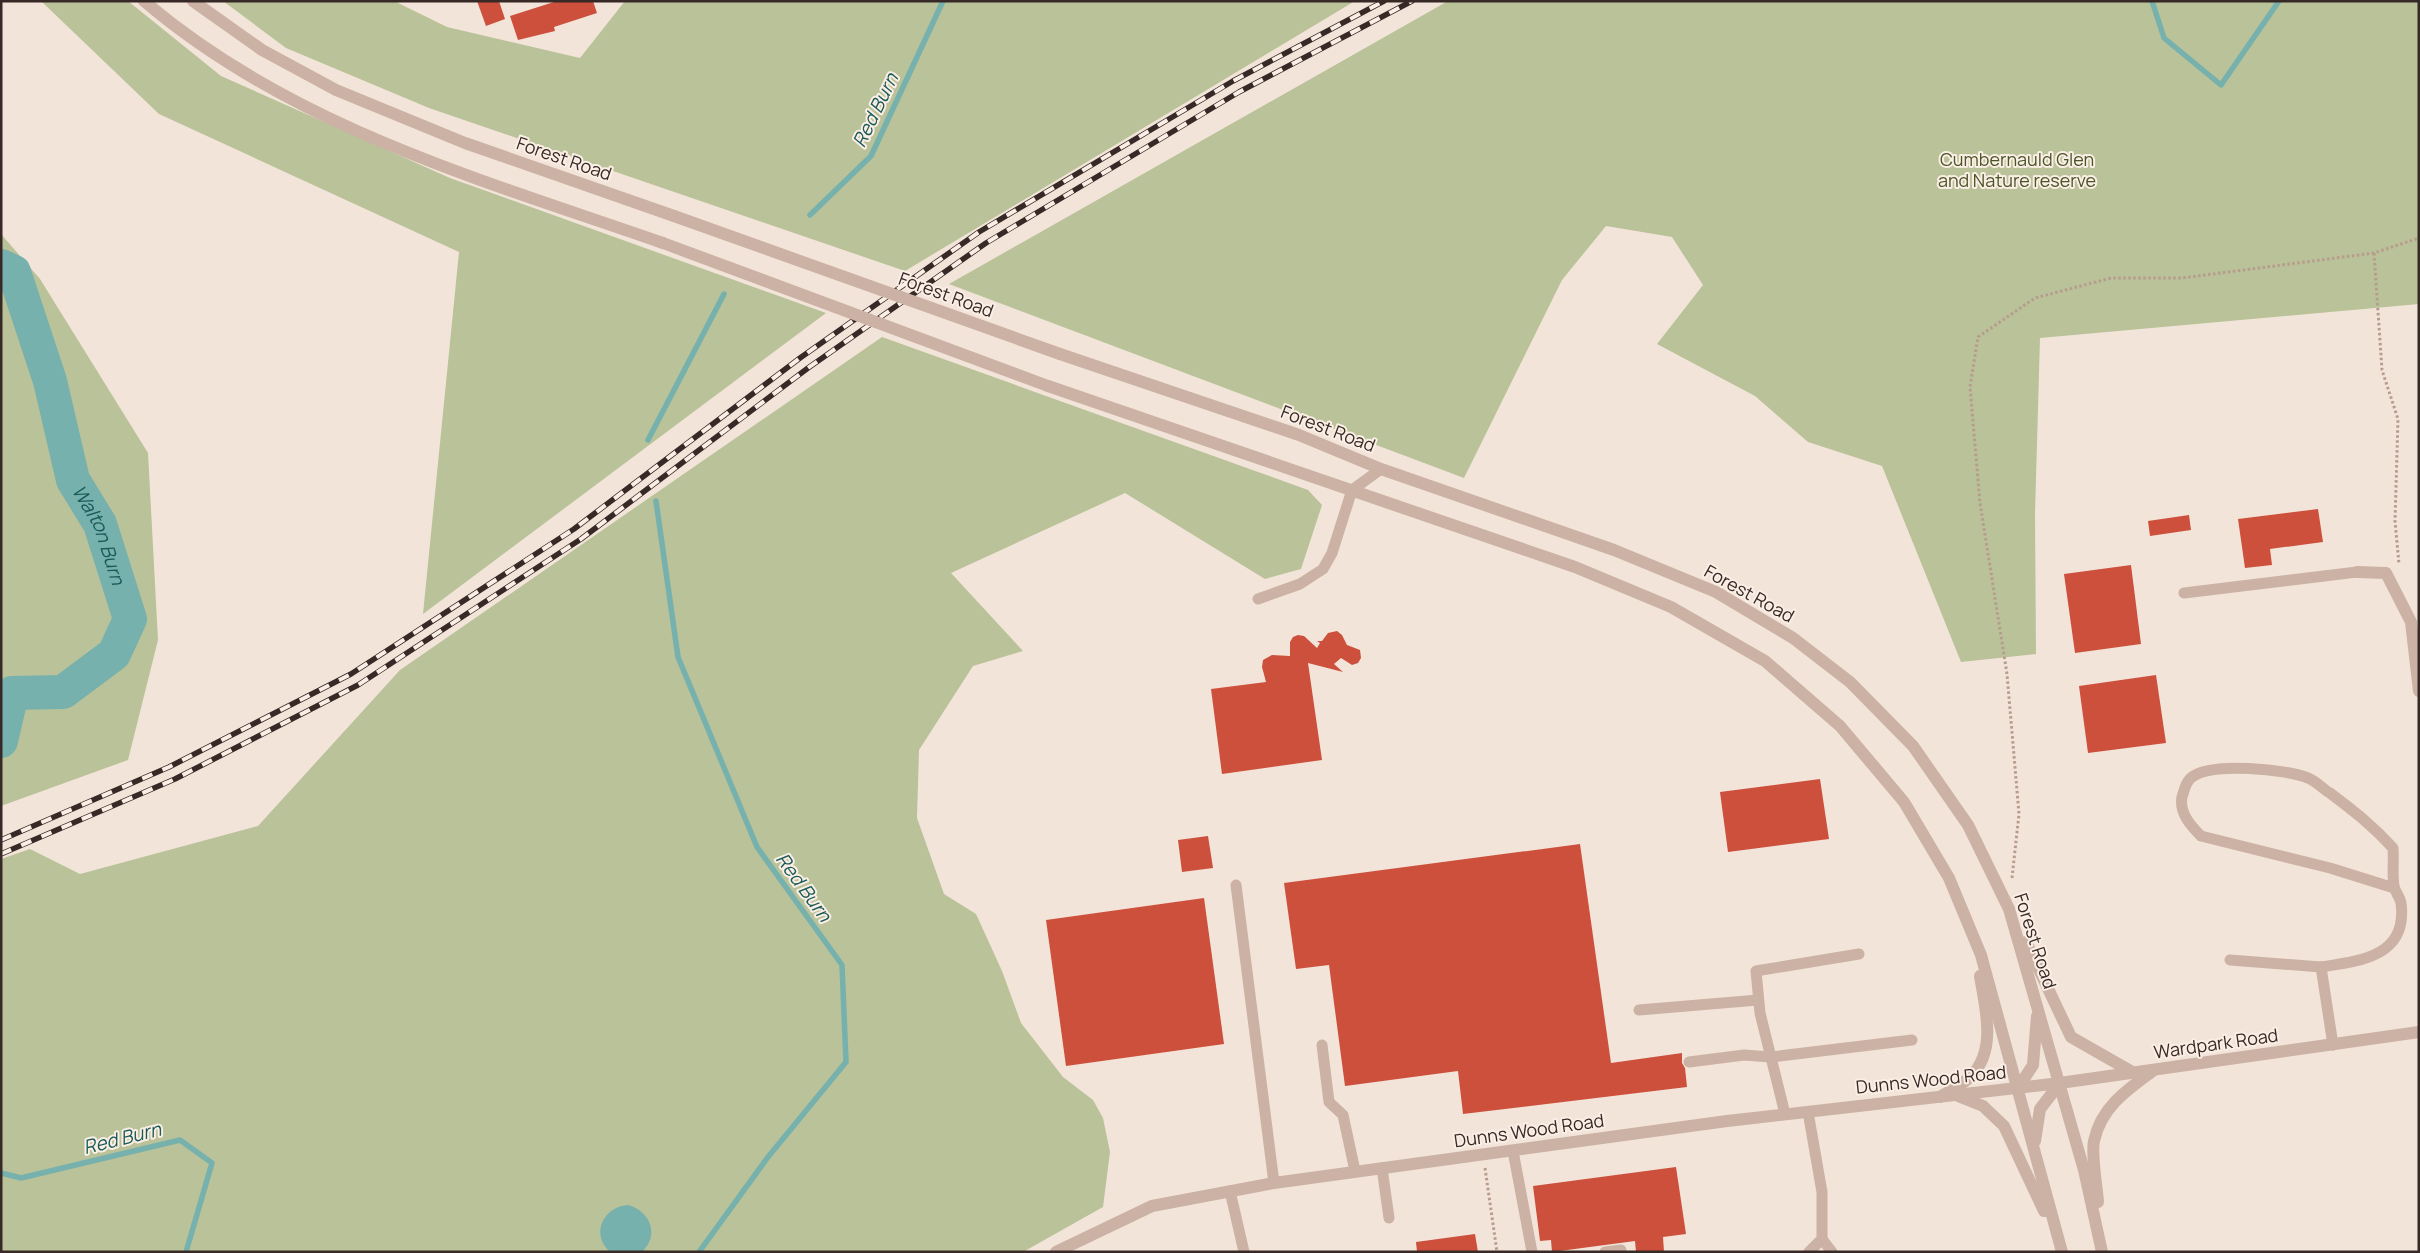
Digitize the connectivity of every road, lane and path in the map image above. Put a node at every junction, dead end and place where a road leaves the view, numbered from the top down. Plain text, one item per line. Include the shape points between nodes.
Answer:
1 (144, 1) edge
2 (193, 1) edge
3 (2419, 238) edge
4 (2374, 253) junction
5 (1381, 469) junction
6 (1352, 490) junction
7 (2400, 570) dead end
8 (2357, 572) joint
9 (2184, 594) dead end
10 (1258, 599) dead end
11 (2419, 691) edge
12 (2012, 880) dead end
13 (1236, 885) dead end
14 (2394, 888) junction
15 (2009, 909) junction
16 (1972, 934) junction
17 (1859, 954) dead end
18 (2230, 960) dead end
19 (2321, 967) junction
20 (1758, 1000) junction
21 (2037, 1004) junction
22 (1639, 1010) dead end
23 (2419, 1032) edge
24 (1912, 1040) dead end
25 (1322, 1045) dead end
26 (2333, 1045) junction
27 (1771, 1057) junction
28 (1689, 1062) dead end
29 (2154, 1070) junction
30 (2134, 1073) junction
31 (2060, 1084) junction
32 (2018, 1088) junction
33 (1958, 1096) junction
34 (1940, 1097) junction
35 (1808, 1112) junction
36 (1784, 1114) junction
37 (2034, 1148) junction
38 (1513, 1150) junction
39 (1483, 1155) junction
40 (1382, 1168) junction
41 (1355, 1171) junction
42 (1274, 1183) junction
43 (1230, 1191) junction
44 (1389, 1218) dead end
45 (1822, 1239) junction
46 (2101, 1247) edge
47 (2061, 1249) edge
48 (1621, 1250) dead end
49 (1056, 1252) edge
50 (1244, 1252) edge
51 (1497, 1252) edge
52 (1532, 1252) edge
53 (1605, 1252) edge
54 (1809, 1252) edge
55 (1832, 1252) edge

1 - 6 street, bridge via 196,43 231,66 339,124 434,163 664,243 1048,386
2 - 5 street, Forest Road, bridge via 262,50 336,90 465,143 1060,354 1299,435
3 - 4 path
4 - 7 path via 2382,370 2398,419 2396,521
4 - 12 path via 2182,278 2111,278 2035,298 1978,337 1970,387 1980,503 2007,674 2019,814
5 - 6 lane
5 - 15 street, Forest Road via 1614,550 1688,580 1716,592 1794,638 1850,682 1913,746 1968,825
6 - 10 lane via 1323,570 1300,584
6 - 16 street via 1584,570 1671,607 1765,661 1840,726 1904,802 1949,878
8 - 9 lane
8 - 11 street via 2386,573 2411,622
13 - 42 lane
14 - 14 lane via 2330,868 2202,836 2188,824 2181,804 2184,788 2192,777 2220,769 2278,770 2310,779 2366,819 2394,848
14 - 19 lane via 2401,902 2398,937 2386,950 2357,962
15 - 21 street, Forest Road
15 - 30 street via 2071,1037
16 - 32 street via 1981,955
16 - 34 street via 1988,1034 1982,1058 1973,1074
17 - 20 lane via 1756,971
18 - 19 lane
19 - 26 lane
20 - 22 lane
20 - 27 lane
21 - 31 street, Forest Road
21 - 32 street via 2033,1065
23 - 26 street, Wardpark Road
24 - 27 lane
25 - 41 lane via 1329,1102 1344,1115
26 - 29 street, Wardpark Road
27 - 28 lane via 1744,1055
27 - 36 lane
29 - 30 street, Wardpark Road
29 - 46 street via 2106,1110 2094,1142
30 - 31 street, Wardpark Road
31 - 32 street, Wardpark Road
31 - 37 street via 2040,1109
31 - 46 street, Forest Road
32 - 33 street, Dunns Wood Road
32 - 37 street
33 - 34 street, Dunns Wood Road
33 - 47 street via 1983,1106 2004,1126
34 - 35 street, Dunns Wood Road
35 - 36 street, Dunns Wood Road
35 - 45 lane via 1822,1192
36 - 38 street, Dunns Wood Road
37 - 47 street
38 - 39 street, Dunns Wood Road
38 - 52 lane
39 - 40 street, Dunns Wood Road
39 - 51 path
40 - 41 street, Dunns Wood Road
40 - 44 lane
41 - 42 street, Dunns Wood Road
42 - 43 street, Dunns Wood Road
43 - 49 street, Dunns Wood Road via 1152,1206
43 - 50 lane
45 - 54 lane
45 - 55 lane
48 - 53 lane

